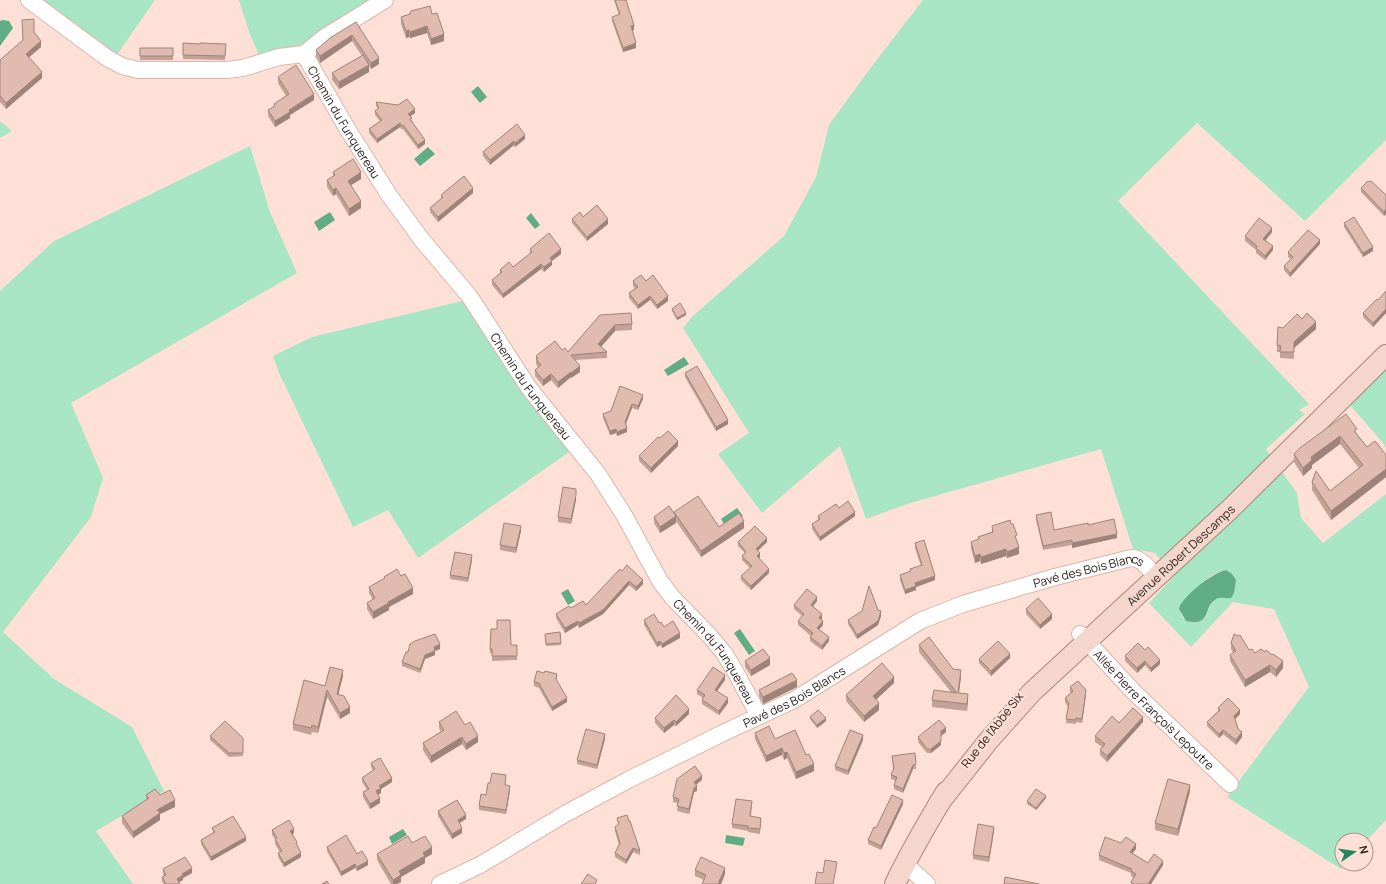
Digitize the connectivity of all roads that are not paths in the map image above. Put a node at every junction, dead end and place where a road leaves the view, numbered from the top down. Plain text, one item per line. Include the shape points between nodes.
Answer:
1 (29, 0) edge
2 (385, 0) edge
3 (304, 54) junction
4 (1386, 355) edge
5 (1153, 574) junction
6 (1084, 638) junction
7 (1051, 668) joint
8 (759, 716) junction
9 (1230, 784) dead end
10 (904, 863) junction
11 (440, 884) edge
12 (895, 884) edge
13 (927, 884) edge

1 - 3 street, Chemin du Funquereau via 107,58 130,68 227,70 279,57
2 - 3 street, Chemin du Funquereau via 325,37
3 - 8 street, Chemin du Funquereau via 388,195 470,297 529,388 598,474 665,589 724,653
4 - 5 main road, Avenue Robert Descamps via 1227,512
5 - 6 main road, Avenue Robert Descamps
5 - 8 street, Pavé des Bois Blancs via 1137,558 1131,558 1054,577 949,608 911,626 812,690
6 - 7 main road, Avenue Robert Descamps
6 - 9 street, Allée Pierre François Lepoutre via 1134,692
7 - 10 main road, Rue de l'Abbé Six via 989,740 940,803
8 - 11 street, Pavé des Bois Blancs via 628,780 480,865
10 - 12 main road, Rue de l'Abbé Six
10 - 13 street

